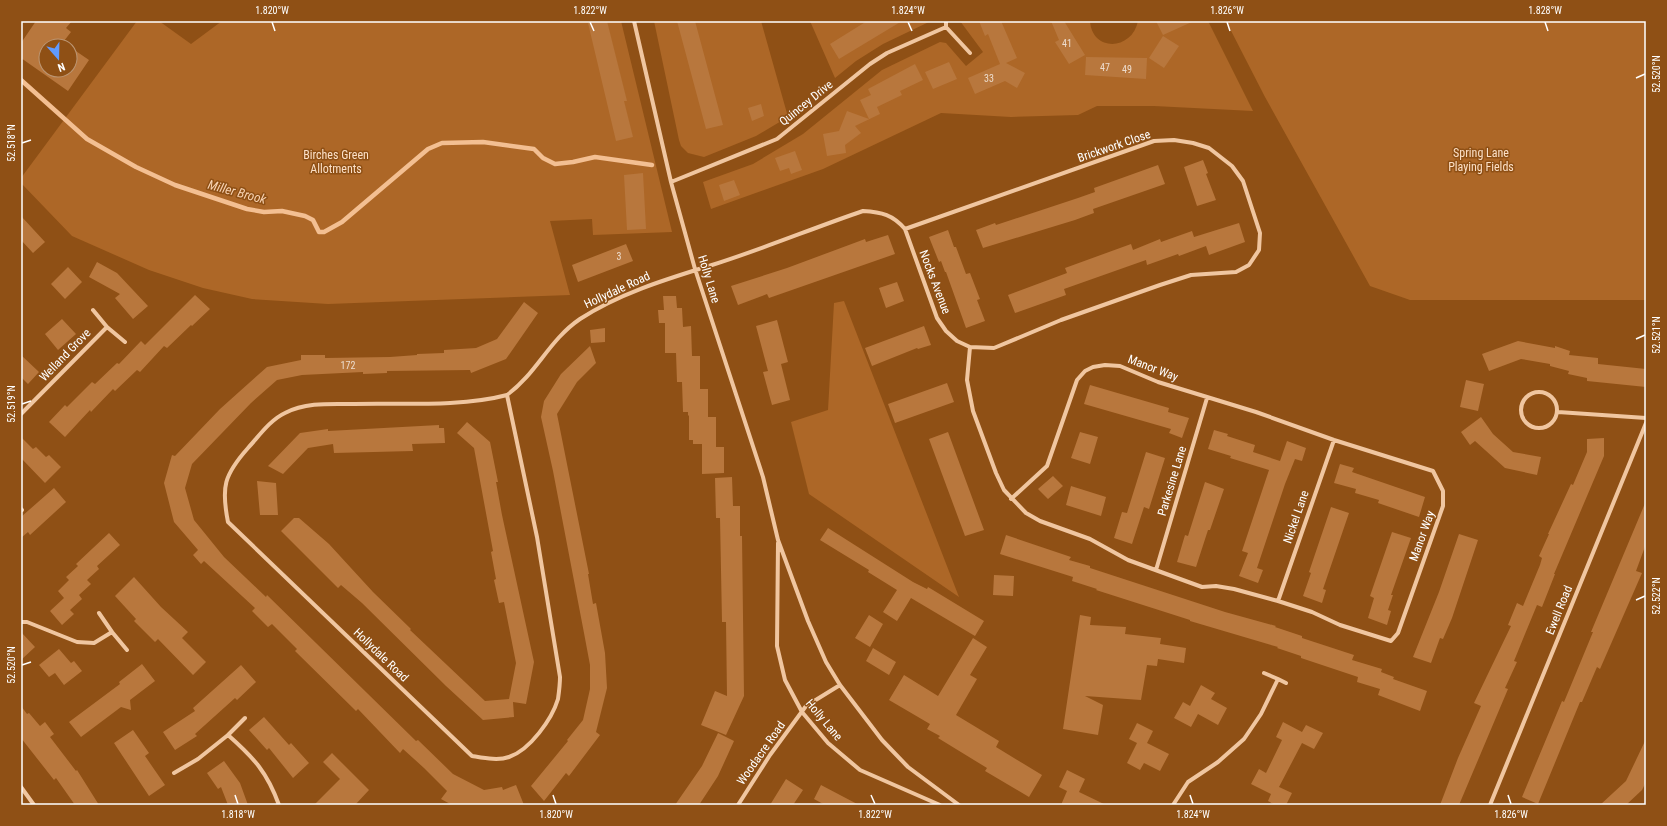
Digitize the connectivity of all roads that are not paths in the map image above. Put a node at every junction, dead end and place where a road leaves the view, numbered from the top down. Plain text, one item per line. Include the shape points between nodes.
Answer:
1 (634, 21) edge
2 (946, 21) edge
3 (946, 27) junction
4 (970, 54) dead end
5 (671, 182) junction
6 (905, 229) junction
7 (695, 269) junction
8 (1236, 272) joint
9 (92, 310) dead end
10 (107, 327) junction
11 (125, 342) dead end
12 (970, 347) junction
13 (508, 395) junction
14 (1207, 398) junction
15 (1558, 412) junction
16 (21, 414) edge
17 (1646, 418) edge
18 (1646, 423) edge
19 (1334, 440) junction
20 (1011, 499) junction
21 (778, 540) junction
22 (1156, 570) junction
23 (1278, 601) junction
24 (99, 613) dead end
25 (21, 622) edge
26 (112, 632) junction
27 (127, 650) dead end
28 (1264, 673) dead end
29 (1278, 679) junction
30 (1286, 683) dead end
31 (840, 685) junction
32 (802, 712) junction
33 (245, 718) dead end
34 (228, 735) junction
35 (174, 773) dead end
36 (21, 787) edge
37 (34, 805) edge
38 (279, 805) edge
39 (738, 805) edge
40 (940, 805) edge
41 (959, 805) edge
42 (1173, 805) edge
43 (1490, 805) edge

1 - 5 street, Holly Lane
2 - 3 street
3 - 4 street
3 - 5 street, Quincey Drive via 876,60 777,139
5 - 7 street, Holly Lane
6 - 7 street, Nocks Avenue via 897,220 882,212 863,211
6 - 8 street, Brickwork Close via 1154,141 1193,142 1209,148 1232,166 1243,181 1260,233 1259,250 1249,265
6 - 12 street, Nocks Avenue via 937,318 946,331
7 - 13 street, Hollydale Road via 604,305 580,320 560,336 522,384
7 - 21 street, Holly Lane via 763,477
8 - 12 street, Nocks Avenue via 1191,275 1061,320 994,348
9 - 10 street, Welland Grove
10 - 11 street, Welland Grove
10 - 16 street, Welland Grove
12 - 20 street, Manor Way via 967,380 973,411 996,473
13 - 13 street, Hollydale Road via 538,537 560,677 558,698 550,718 536,737 509,757 492,759 472,756 228,522 223,492 237,460 266,427 285,413 314,404 476,401
14 - 19 street, Manor Way via 1256,412
14 - 20 street, Manor Way via 1120,366 1105,365 1085,371 1077,380 1047,466
14 - 22 street, Parkesine Lane
15 - 15 street via 1555,420 1547,427 1536,428 1528,425 1522,416 1522,402 1531,394 1542,391 1557,403
15 - 17 street
18 - 43 street, Ewell Road
19 - 23 street, Nickel Lane
19 - 23 street, Manor Way via 1433,471 1443,491 1443,506 1398,633 1391,641
20 - 22 street, Manor Way via 1026,513 1040,521 1090,539 1128,560
21 - 31 street, Holly Lane via 808,621 826,662
21 - 32 street, Holly Lane via 777,646 784,680
22 - 23 street, Manor Way via 1202,587 1234,589
24 - 26 street
25 - 26 street via 27,622 77,642 94,643
26 - 27 street
28 - 29 street
29 - 30 street
29 - 42 street via 1261,714 1244,739 1218,762 1188,782
31 - 32 street, Woodacre Road via 806,706
31 - 41 street, Holly Lane via 882,740 908,768
32 - 39 street, Woodacre Road
32 - 40 street, Holly Lane via 828,743 860,770
33 - 34 street
34 - 35 street via 198,759
34 - 38 street via 255,760 268,779
36 - 37 street

